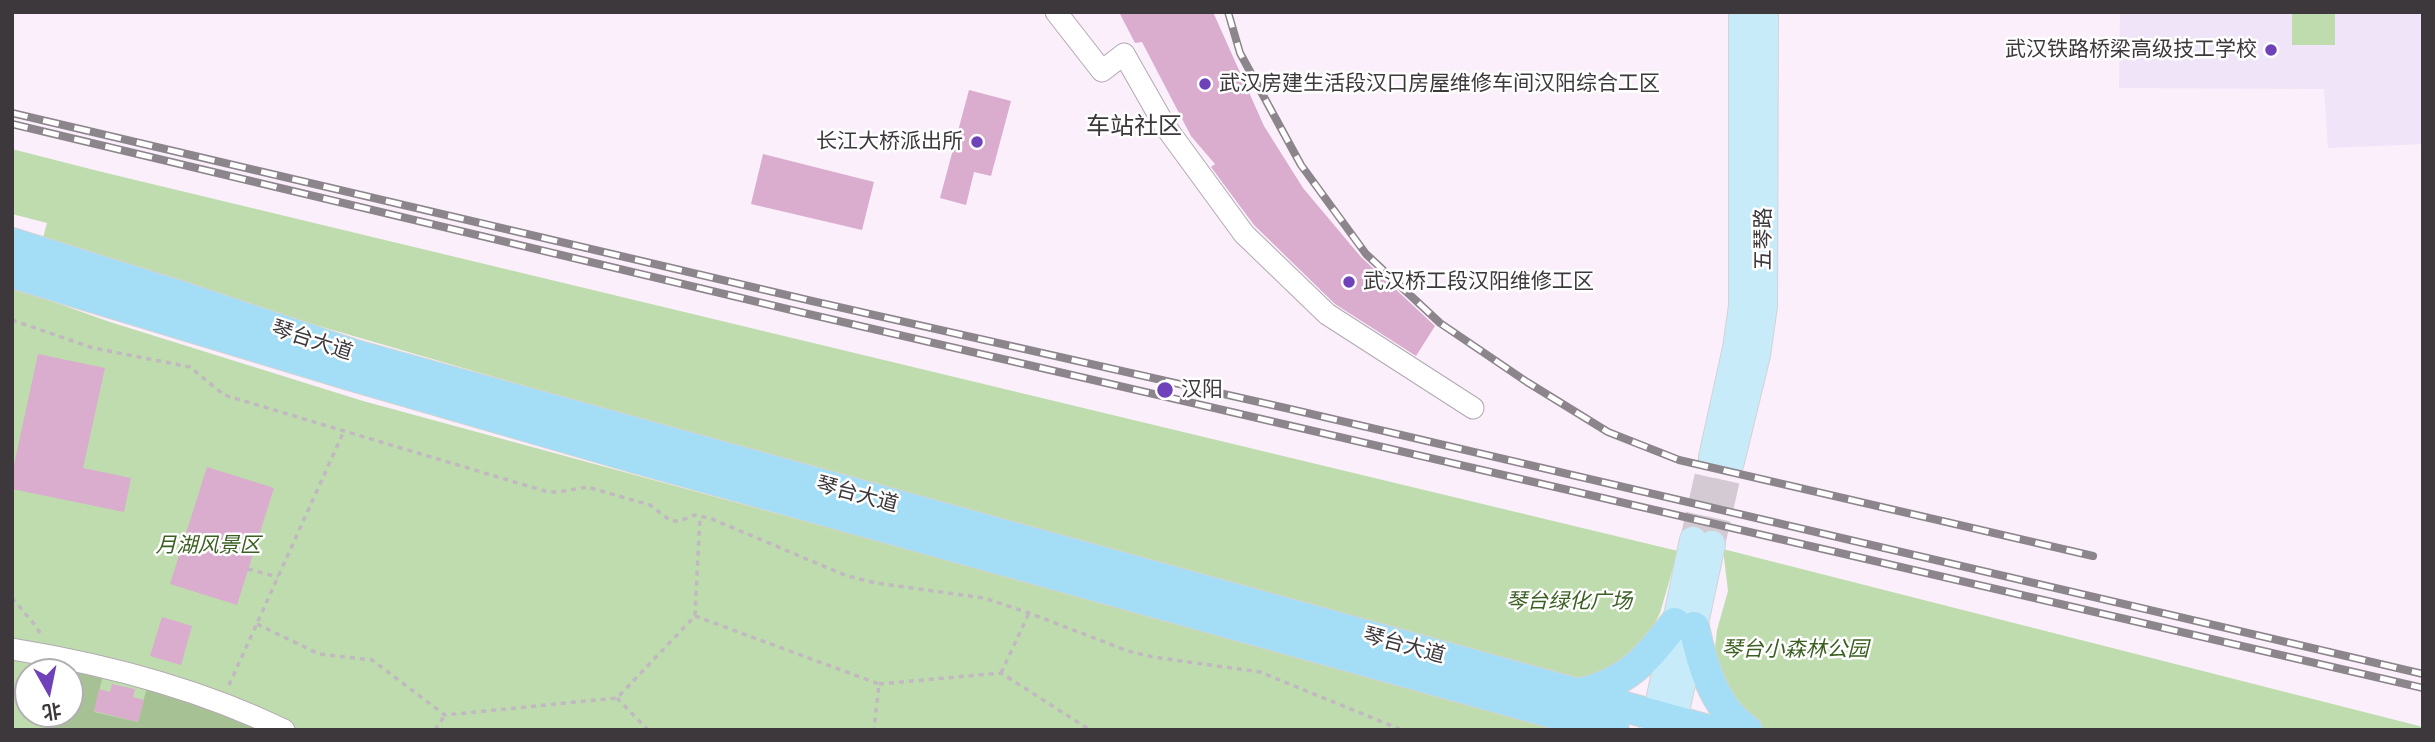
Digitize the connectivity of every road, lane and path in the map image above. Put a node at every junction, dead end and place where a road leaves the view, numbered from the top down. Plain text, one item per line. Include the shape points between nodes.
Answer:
1 (1056, 12) edge
2 (1742, 12) edge
3 (1765, 12) edge
4 (12, 243) edge
5 (12, 273) edge
6 (12, 320) edge
7 (1473, 408) dead end
8 (344, 431) junction
9 (700, 516) junction
10 (1702, 542) tunnel mouth
11 (248, 569) dead end
12 (278, 577) junction
13 (12, 598) edge
14 (1030, 612) junction
15 (695, 616) junction
16 (257, 624) junction
17 (1685, 625) junction
18 (12, 649) edge
19 (54, 656) junction
20 (1001, 673) junction
21 (878, 684) junction
22 (1578, 694) junction
23 (617, 698) junction
24 (221, 703) junction
25 (445, 715) junction
26 (1664, 724) edge
27 (284, 730) edge
28 (435, 730) edge
29 (648, 730) edge
30 (874, 730) edge
31 (1090, 730) edge
32 (1402, 730) edge
33 (1614, 730) edge
34 (1708, 730) edge
35 (1746, 730) edge

1 - 7 street via 1102,71 1124,54 1165,126 1244,234 1327,314
2 - 3 main road, 五琴路 via 1742,306 1721,459 1760,339 1764,306
4 - 22 highway, 琴台大道 via 355,355
5 - 33 highway, 琴台大道 via 632,457
6 - 8 path via 93,348 190,367 224,395
8 - 9 path via 548,492 587,487 650,505 671,521
8 - 12 path
9 - 14 path via 847,576 984,598
9 - 15 path
10 - 17 main road
11 - 12 path
12 - 16 path
13 - 19 path
14 - 20 path
14 - 32 path via 1128,651 1267,674
15 - 21 path
15 - 23 path
16 - 24 path
16 - 25 path via 319,654 372,660
17 - 22 highway via 1629,674 1607,687
17 - 26 main road
17 - 35 highway via 1718,697
18 - 19 street
19 - 24 street
20 - 21 path
20 - 31 path
21 - 30 path
22 - 26 highway, 琴台大道
23 - 25 path
23 - 29 path
24 - 27 street
25 - 28 path
26 - 34 highway, 琴台大道

